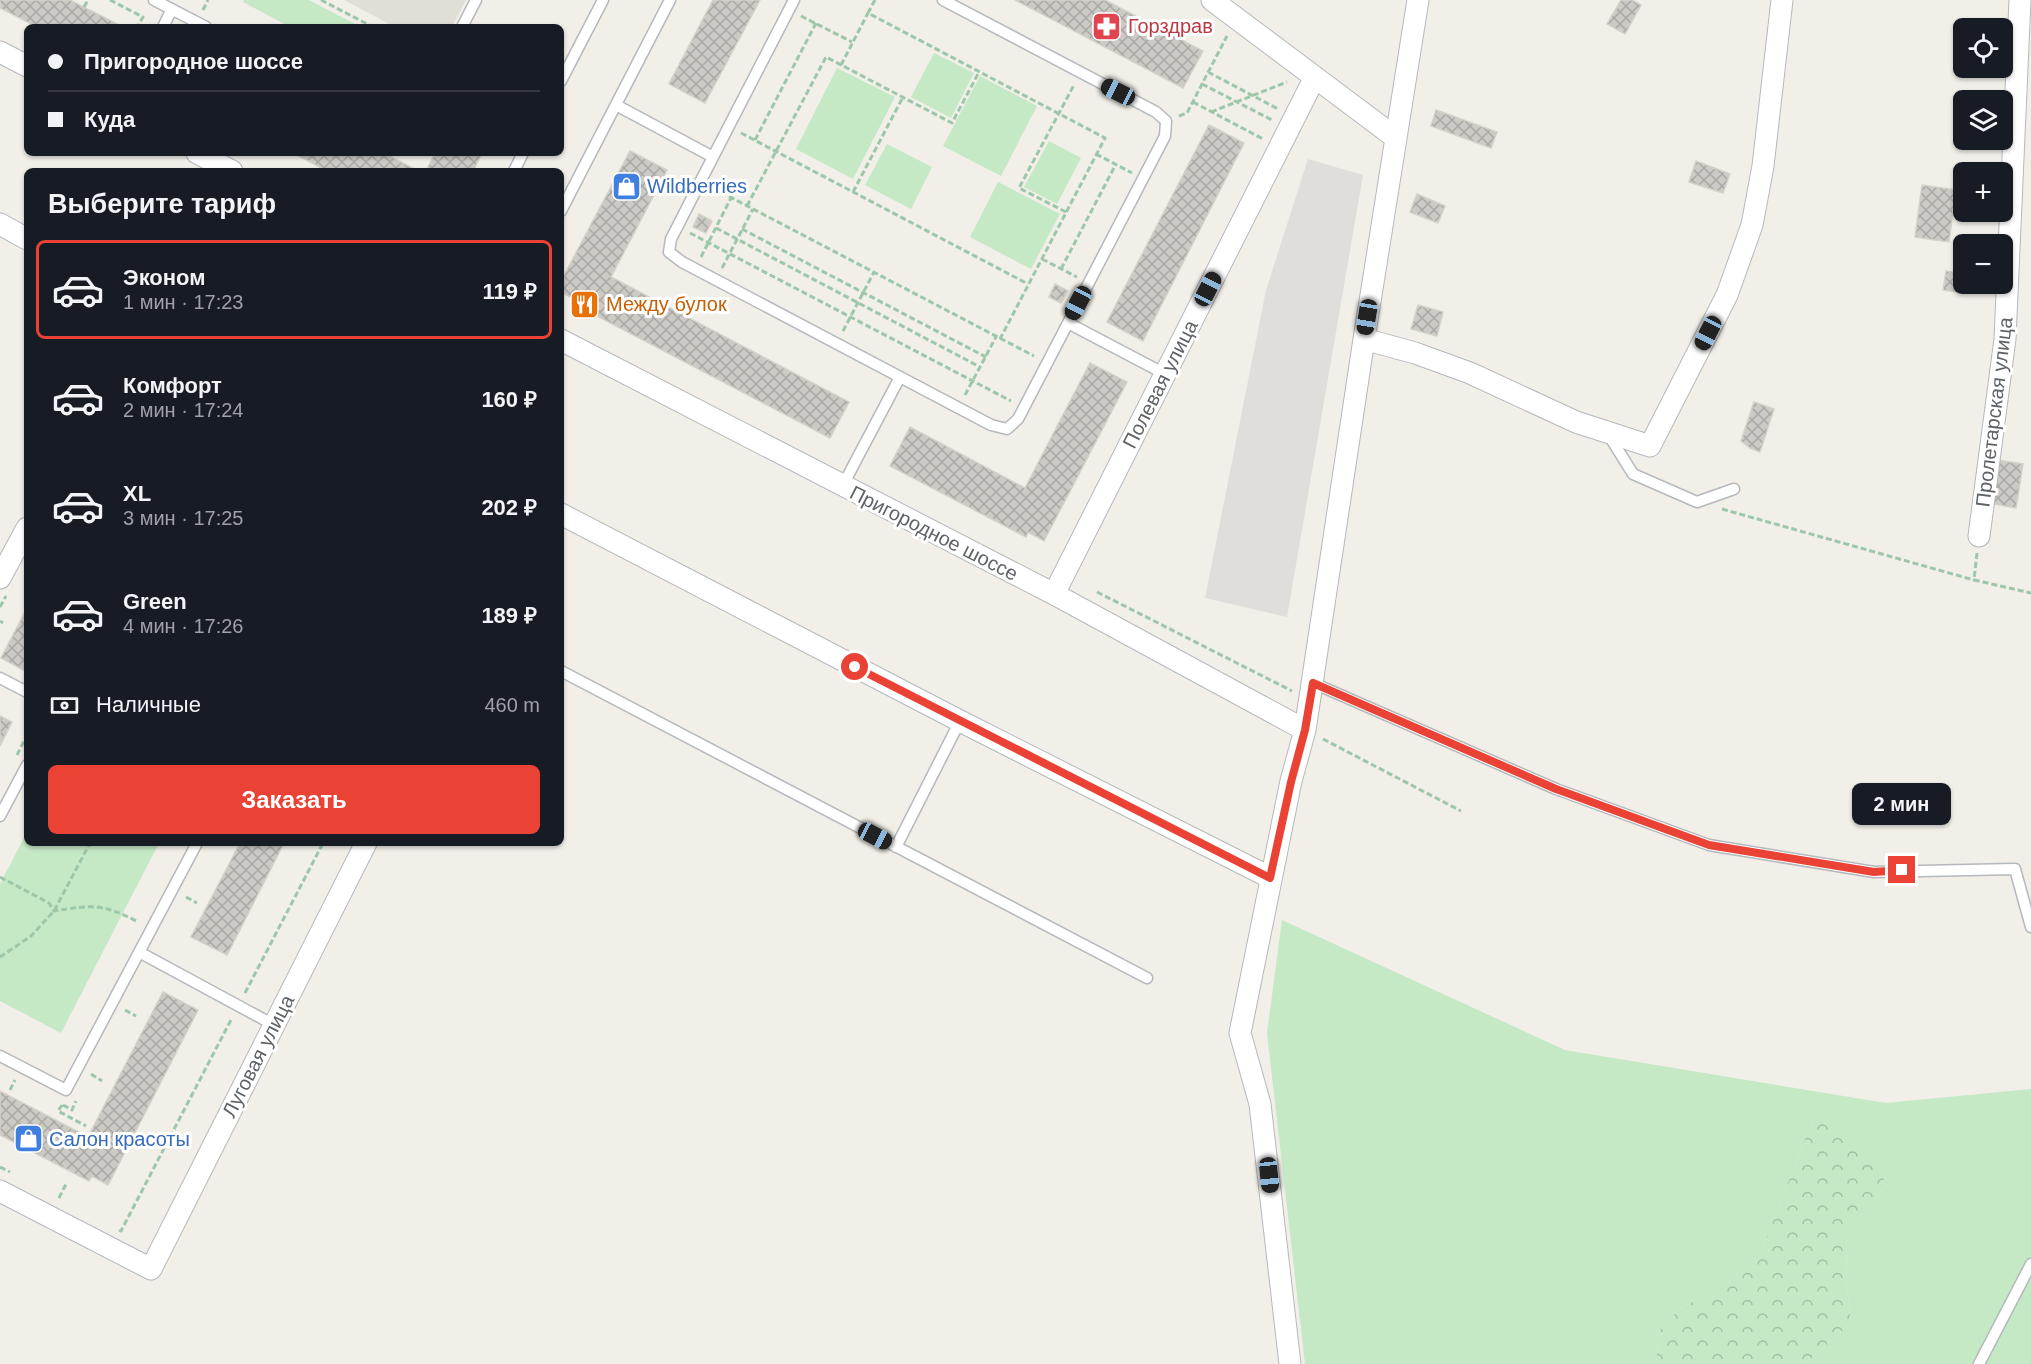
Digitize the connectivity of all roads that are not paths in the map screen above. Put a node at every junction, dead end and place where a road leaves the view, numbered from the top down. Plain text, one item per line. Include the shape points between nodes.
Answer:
1 (154, 0) edge
2 (476, 0) edge
3 (603, 0) edge
4 (670, 0) edge
5 (943, 0) edge
6 (1212, 0) edge
7 (1418, 0) edge
8 (1782, 0) edge
9 (2020, 0) edge
10 (791, 4) edge
11 (172, 9) junction
12 (164, 24) edge
13 (200, 24) edge
14 (466, 24) edge
15 (0, 52) edge
16 (24, 64) edge
17 (564, 73) edge
18 (1315, 77) junction
19 (616, 105) junction
20 (1396, 138) junction
21 (203, 156) edge
22 (713, 157) junction
23 (226, 168) edge
24 (564, 205) edge
25 (0, 224) edge
26 (24, 236) edge
27 (1068, 323) junction
28 (1364, 339) junction
29 (564, 342) edge
30 (1165, 374) junction
31 (900, 377) junction
32 (1607, 431) junction
33 (843, 485) junction
34 (1734, 489) dead end
35 (564, 516) edge
36 (24, 534) edge
37 (1979, 536) road end
38 (0, 578) edge
39 (1054, 594) junction
40 (564, 673) edge
41 (0, 678) edge
42 (24, 690) edge
43 (1312, 692) junction
44 (960, 722) junction
45 (1305, 730) junction
46 (24, 771) edge
47 (0, 816) edge
48 (195, 846) edge
49 (364, 846) edge
50 (896, 847) junction
51 (1270, 878) junction
52 (2031, 927) edge
53 (139, 952) junction
54 (1147, 978) dead end
55 (274, 1025) junction
56 (0, 1056) edge
57 (0, 1191) edge
58 (2031, 1264) edge
59 (1290, 1364) edge
60 (1979, 1364) edge

1 - 11 lane
2 - 14 lane
3 - 17 lane
4 - 19 lane
5 - 27 lane via 1156,112 1167,122 1165,136
6 - 18 street
7 - 20 street
8 - 32 street via 1763,166 1752,225 1727,295 1650,446
9 - 37 street, Пролетарская улица via 2005,339
10 - 22 lane
11 - 12 lane
11 - 13 lane
15 - 16 street
18 - 20 street
18 - 30 street, Полевая улица
19 - 22 lane
19 - 24 lane
20 - 28 street
21 - 23 street
22 - 31 lane via 671,239 669,252 681,262
25 - 26 street
27 - 30 lane
27 - 31 lane via 1018,419 1007,429 991,425
28 - 32 street via 1470,373 1576,422
28 - 43 street
29 - 33 street, Пригородное шоссе
30 - 39 street, Полевая улица
31 - 33 lane
32 - 34 lane via 1633,474 1697,502
33 - 39 street, Пригородное шоссе
35 - 44 street
36 - 38 street
39 - 45 street, Пригородное шоссе
40 - 50 lane
41 - 42 lane
43 - 45 street
43 - 52 lane via 1709,845 1874,872 2015,869
44 - 50 lane
44 - 51 street
45 - 51 street
46 - 47 lane
48 - 53 lane
49 - 55 street, Луговая улица
50 - 54 lane
51 - 59 street via 1240,1033 1260,1104
53 - 55 lane
53 - 56 lane via 66,1090
55 - 57 street, Луговая улица via 151,1269
58 - 60 lane

